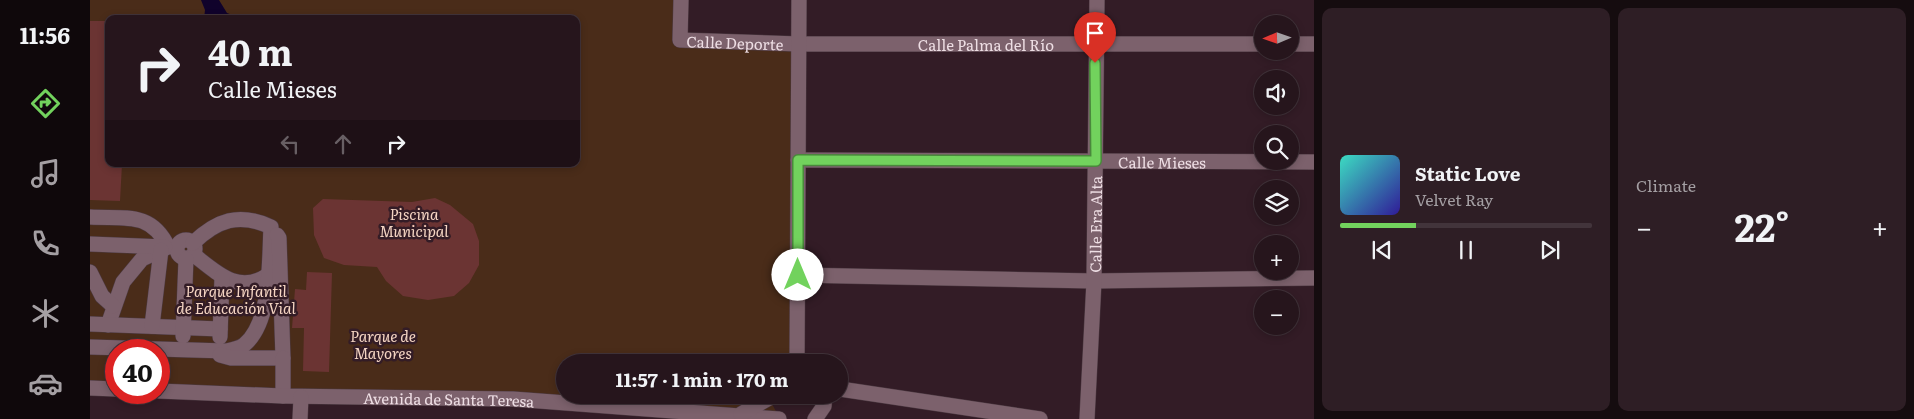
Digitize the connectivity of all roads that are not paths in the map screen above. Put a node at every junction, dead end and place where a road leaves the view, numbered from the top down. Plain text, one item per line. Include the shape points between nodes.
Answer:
1 (681, 0) edge
2 (799, 0) edge
3 (1097, 0) edge
4 (1095, 43) junction
5 (799, 44) junction
6 (1254, 44) edge
7 (1299, 44) edge
8 (1314, 44) edge
9 (798, 160) junction
10 (1096, 161) junction
11 (1314, 162) edge
12 (90, 217) edge
13 (270, 227) junction
14 (90, 244) edge
15 (180, 250) junction
16 (90, 272) edge
17 (268, 275) junction
18 (798, 275) junction
19 (222, 277) junction
20 (1314, 278) edge
21 (1094, 281) junction
22 (113, 306) junction
23 (90, 324) edge
24 (108, 325) junction
25 (152, 326) junction
26 (184, 328) junction
27 (220, 329) junction
28 (90, 347) edge
29 (183, 350) junction
30 (214, 351) junction
31 (798, 354) edge
32 (283, 358) junction
33 (90, 388) edge
34 (105, 389) edge
35 (848, 390) edge
36 (170, 391) edge
37 (283, 396) junction
38 (301, 396) junction
39 (761, 404) edge
40 (773, 404) edge
41 (824, 404) edge
42 (737, 416) junction
43 (820, 417) edge
44 (300, 419) edge
45 (780, 419) edge
46 (1040, 419) edge
47 (1087, 419) edge

1 - 5 street, Calle Deporte via 680,40
2 - 5 street
3 - 4 street, Calle Era Alta
4 - 5 street, Calle Palma del Río
4 - 6 street, Calle Palma del Río
4 - 10 street, Calle Era Alta
5 - 9 street
7 - 8 street
9 - 10 street, Calle Mieses
9 - 18 street
10 - 11 street, Calle Mieses
10 - 21 street, Calle Era Alta
12 - 15 street via 144,220
13 - 15 street via 257,220 231,220 210,228
13 - 17 street
13 - 32 street via 279,238
14 - 15 street
15 - 19 street
15 - 22 street via 142,259 123,282
15 - 25 street
15 - 26 street
16 - 22 street via 102,296
17 - 19 street via 257,283 242,283
17 - 30 street via 260,325 243,346
18 - 21 street
18 - 31 street
19 - 27 street
20 - 21 street
21 - 47 street, Calle Era Alta
22 - 24 street
23 - 24 street
24 - 25 street
25 - 26 street
26 - 27 street
26 - 29 street
27 - 30 street
28 - 29 street
29 - 30 street
30 - 32 street via 232,358
32 - 37 street
33 - 34 street
35 - 46 street
36 - 37 street, Avenida de Santa Teresa
37 - 38 street, Avenida de Santa Teresa
38 - 42 street, Avenida de Santa Teresa via 514,399
38 - 44 street
39 - 42 street
40 - 45 street
41 - 43 street
42 - 45 street, Avenida de Santa Teresa

